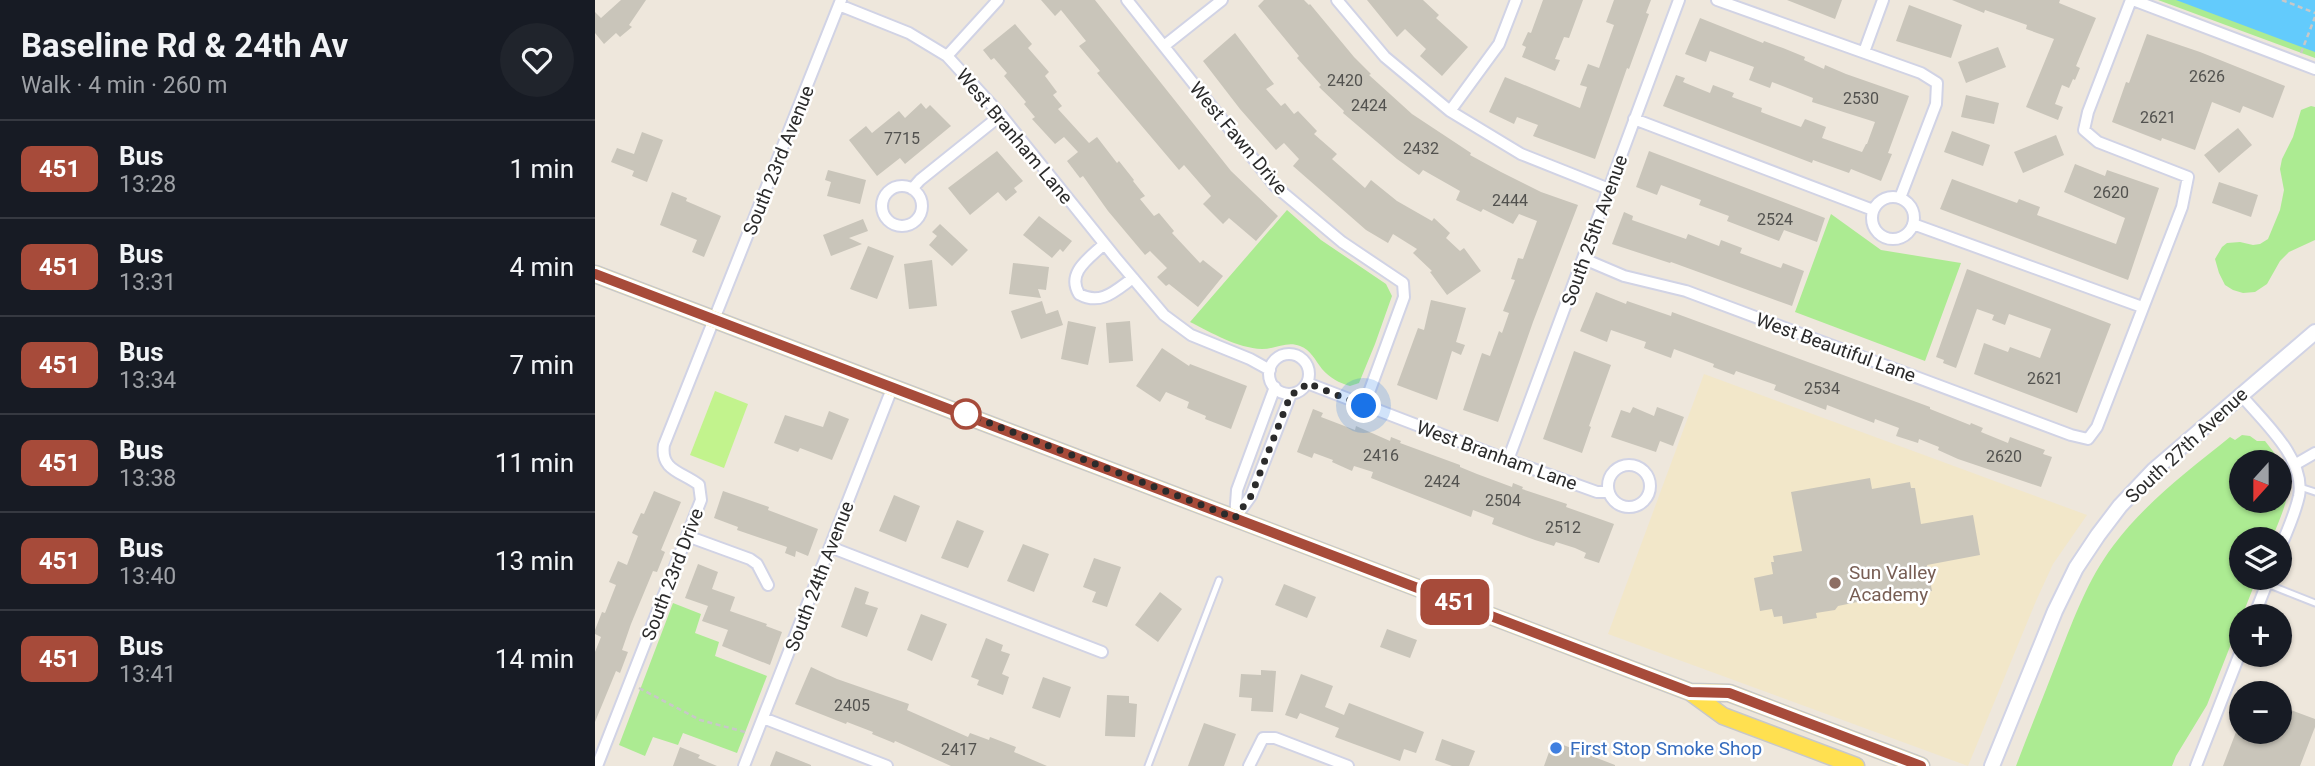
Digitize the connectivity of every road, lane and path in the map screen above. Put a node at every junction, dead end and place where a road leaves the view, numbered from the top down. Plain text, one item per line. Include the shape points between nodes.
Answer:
1 (998, 0) edge
2 (1127, 0) edge
3 (1221, 0) edge
4 (1337, 0) edge
5 (1516, 0) edge
6 (1679, 0) edge
7 (1717, 0) edge
8 (1884, 0) edge
9 (2132, 0) edge
10 (2282, 0) edge
11 (840, 3) edge
12 (2315, 15) edge
13 (1164, 46) junction
14 (1864, 52) junction
15 (947, 56) junction
16 (2298, 62) junction
17 (2315, 69) edge
18 (1450, 111) junction
19 (1001, 115) junction
20 (1634, 119) junction
21 (912, 189) dead end
22 (1609, 189) junction
23 (1899, 198) junction
24 (1873, 210) junction
25 (1913, 224) junction
26 (1104, 244) junction
27 (1584, 259) junction
28 (595, 274) edge
29 (1133, 278) junction
30 (2142, 307) junction
31 (713, 319) junction
32 (2315, 332) edge
33 (1270, 370) junction
34 (1307, 383) junction
35 (893, 386) junction
36 (1275, 387) junction
37 (1291, 394) junction
38 (2240, 394) junction
39 (1364, 406) junction
40 (2315, 453) edge
41 (1508, 460) junction
42 (2296, 464) junction
43 (2300, 487) junction
44 (1609, 492) dead end
45 (2315, 492) edge
46 (1235, 518) junction
47 (2289, 527) edge
48 (688, 536) junction
49 (830, 547) junction
50 (1220, 580) dead end
51 (768, 585) dead end
52 (2287, 590) edge
53 (2315, 603) edge
54 (1102, 652) dead end
55 (2235, 667) edge
56 (630, 683) junction
57 (1690, 692) junction
58 (764, 718) junction
59 (756, 736) junction
60 (597, 766) edge
61 (744, 766) edge
62 (887, 766) edge
63 (1148, 766) edge
64 (1249, 766) edge
65 (1348, 766) edge
66 (1856, 766) edge
67 (1921, 766) edge
68 (1992, 766) edge
69 (2196, 766) edge

1 - 15 street
2 - 13 street, West Fawn Drive
3 - 13 street
4 - 18 street via 1385,57
5 - 18 street via 1499,44
6 - 20 street, South 25th Avenue
7 - 14 street
8 - 14 street
9 - 16 street
9 - 30 street via 2084,130 2098,142 2188,177 2182,207
10 - 12 path
11 - 15 street, West Branham Lane via 909,33
11 - 31 street, South 23rd Avenue
12 - 16 path
13 - 39 street, West Fawn Drive via 1275,186 1342,242 1403,283 1404,297
14 - 23 street via 1937,83 1936,104
15 - 19 street, West Branham Lane
16 - 17 street
18 - 22 street via 1521,154
19 - 21 street
19 - 26 street, West Branham Lane
20 - 22 street, South 25th Avenue
20 - 24 street
22 - 27 street, South 25th Avenue
23 - 24 street via 1881,200
23 - 25 street via 1911,208
24 - 25 street via 1874,228 1889,239 1907,234
25 - 30 street
26 - 29 street, West Branham Lane
26 - 29 street via 1076,271 1079,293 1102,299
27 - 30 street, West Beautiful Lane via 1624,276 1686,291 2088,439 2097,427
27 - 41 street, South 25th Avenue
28 - 31 main road
29 - 33 street, West Branham Lane via 1164,315 1191,335
31 - 35 main road
31 - 48 street, South 23rd Drive via 663,450 668,466 700,487 701,500
32 - 38 street, South 27th Avenue
33 - 34 street via 1277,359 1296,356 1306,364
33 - 36 street
34 - 37 street
34 - 39 street, West Branham Lane
35 - 46 main road
35 - 49 street, South 24th Avenue
36 - 37 street
36 - 46 street via 1237,490
37 - 46 street via 1251,496
38 - 42 street
38 - 68 street, South 27th Avenue via 2138,486 2083,555 2055,611
39 - 41 street, West Branham Lane
40 - 42 street
41 - 44 street, West Branham Lane via 1597,492
42 - 43 street
43 - 45 lane
43 - 47 street
46 - 57 main road
48 - 51 street via 750,559
48 - 56 street, South 23rd Drive
49 - 54 street
49 - 58 street, South 24th Avenue
50 - 63 lane
52 - 53 lane
55 - 69 street
56 - 59 path via 700,720
56 - 60 street, South 23rd Drive
57 - 66 main road via 1723,716
57 - 67 main road via 1729,693
58 - 59 street, South 24th Avenue
58 - 62 street
59 - 61 street, South 24th Avenue
64 - 65 street via 1263,738 1275,738

